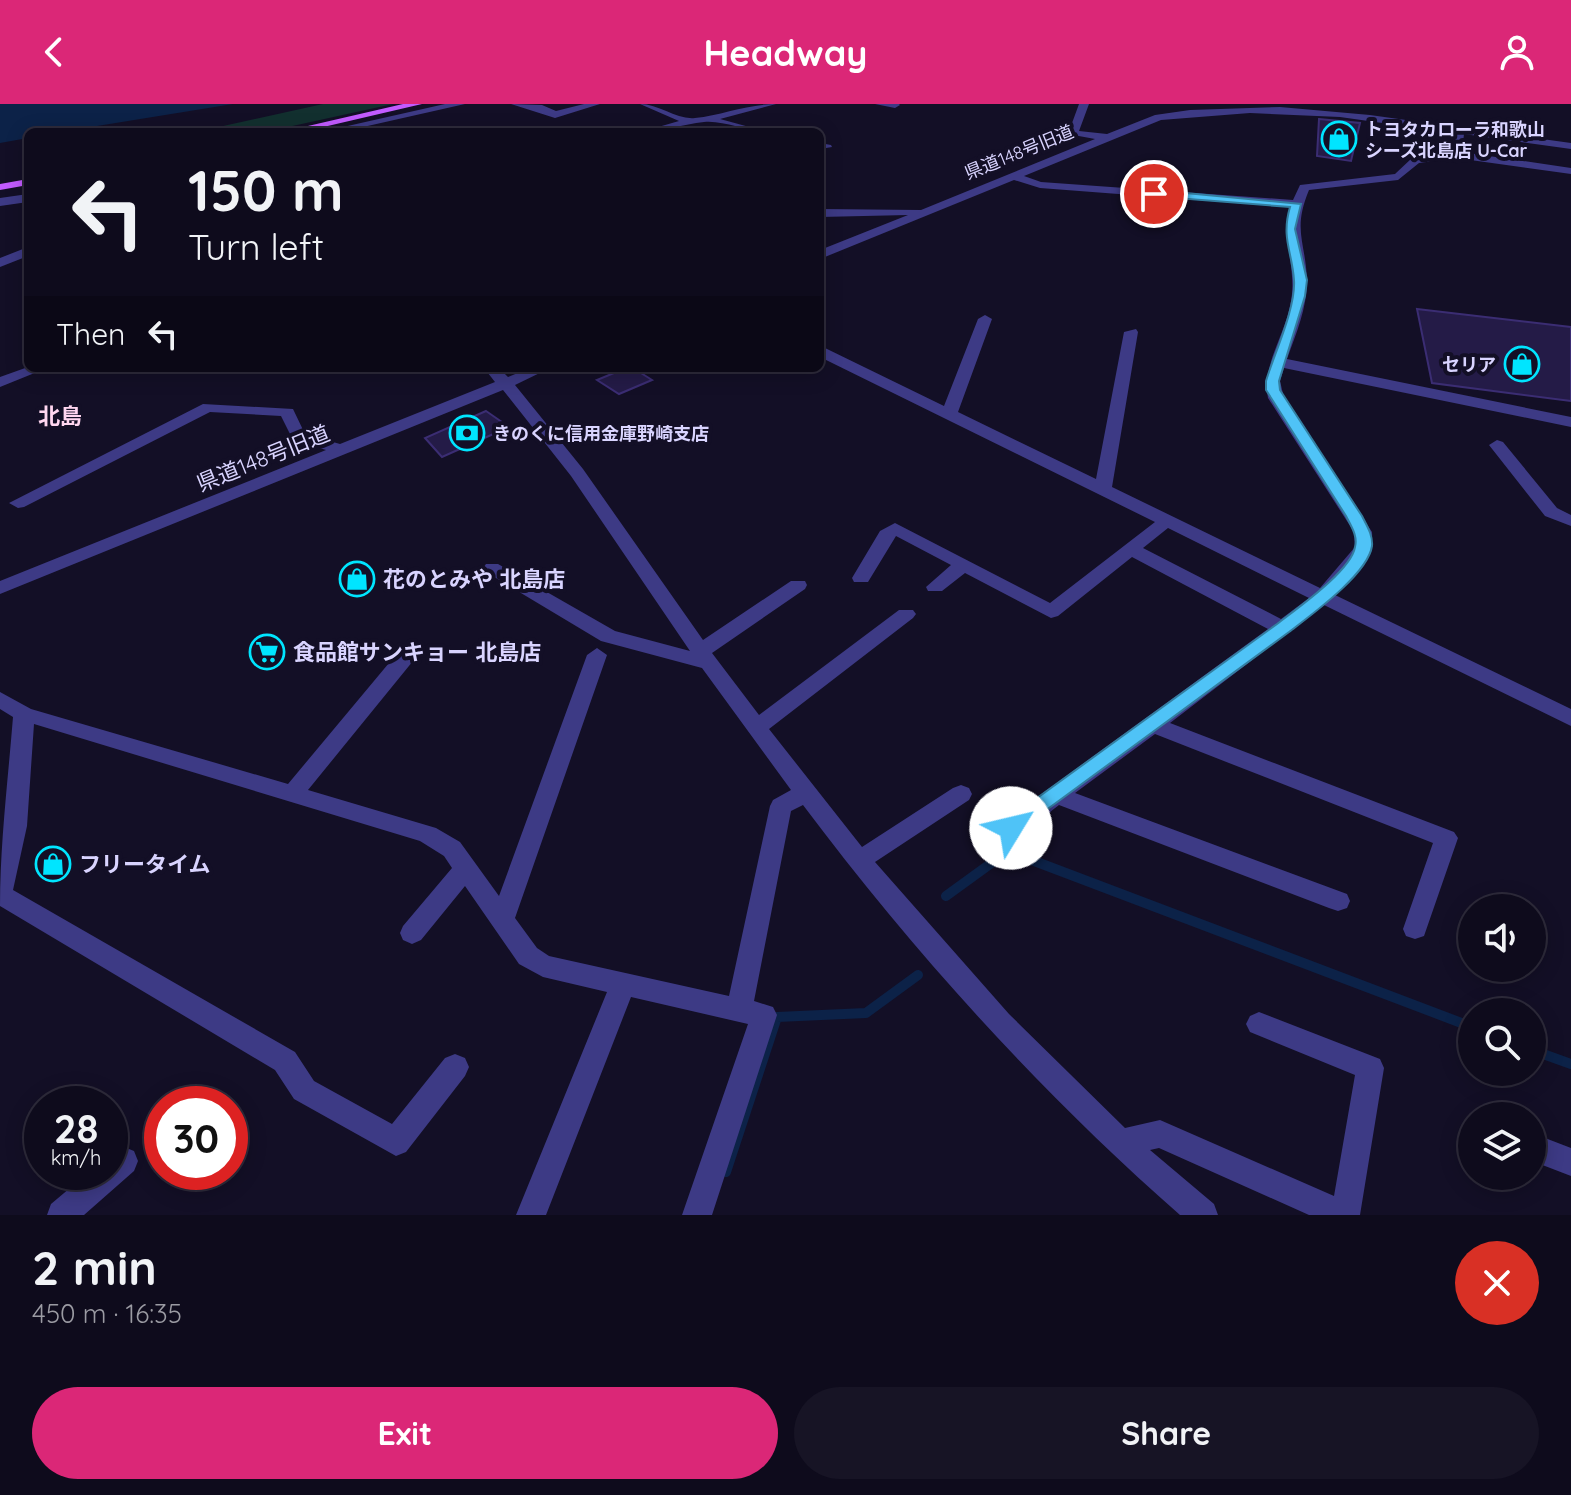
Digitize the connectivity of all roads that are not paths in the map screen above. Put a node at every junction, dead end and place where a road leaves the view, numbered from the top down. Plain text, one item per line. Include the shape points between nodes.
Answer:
1 (417, 104) edge
2 (460, 104) edge
3 (516, 104) edge
4 (595, 104) edge
5 (645, 104) edge
6 (771, 104) edge
7 (880, 104) edge
8 (1084, 104) edge
9 (1223, 104) edge
10 (895, 105) edge
11 (710, 119) junction
12 (692, 123) junction
13 (400, 127) dead end
14 (306, 128) edge
15 (345, 128) edge
16 (396, 128) edge
17 (666, 128) edge
18 (747, 128) edge
19 (1459, 131) junction
20 (1109, 138) junction
21 (1571, 146) edge
22 (1456, 155) junction
23 (1571, 171) edge
24 (1013, 176) junction
25 (24, 183) edge
26 (0, 187) edge
27 (24, 199) edge
28 (0, 202) edge
29 (1296, 204) junction
30 (928, 211) junction
31 (824, 213) edge
32 (24, 253) edge
33 (824, 253) edge
34 (0, 263) edge
35 (985, 319) dead end
36 (1131, 332) dead end
37 (824, 353) edge
38 (1279, 362) junction
39 (29, 372) edge
40 (521, 372) edge
41 (499, 376) edge
42 (0, 382) edge
43 (949, 414) junction
44 (1571, 422) edge
45 (1497, 445) dead end
46 (342, 450) junction
47 (1103, 489) junction
48 (18, 503) dead end
49 (1168, 520) junction
50 (1571, 521) edge
51 (1130, 549) junction
52 (963, 565) junction
53 (492, 568) dead end
54 (861, 578) dead end
55 (798, 585) dead end
56 (935, 587) dead end
57 (0, 588) edge
58 (1323, 596) junction
59 (906, 614) dead end
60 (1283, 628) junction
61 (597, 655) dead end
62 (406, 656) dead end
63 (704, 658) junction
64 (0, 699) edge
65 (24, 714) junction
66 (1571, 718) edge
67 (1151, 724) junction
68 (758, 727) junction
69 (294, 792) junction
70 (807, 792) junction
71 (961, 794) dead end
72 (1057, 795) junction
73 (9, 803) edge
74 (1011, 828) dead end
75 (860, 860) junction
76 (466, 868) junction
77 (0, 895) edge
78 (1338, 901) dead end
79 (503, 918) junction
80 (1415, 929) dead end
81 (412, 933) dead end
82 (623, 985) junction
83 (739, 1010) junction
84 (1259, 1024) dead end
85 (455, 1067) dead end
86 (1120, 1143) junction
87 (1546, 1152) edge
88 (1571, 1162) edge
89 (91, 1190) edge
90 (62, 1215) edge
91 (531, 1215) edge
92 (697, 1215) edge
93 (1203, 1215) edge
94 (1344, 1215) edge

1 - 14 main road
2 - 15 street
3 - 4 street via 555,115
5 - 12 street
6 - 11 street
7 - 10 street
8 - 20 street via 1073,134
9 - 19 street, 県道148号旧道 via 1293,107
9 - 20 street, 県道148号旧道 via 1159,117
11 - 12 street
11 - 18 street
12 - 17 street
13 - 16 street
19 - 21 street, 県道148号旧道
19 - 22 street
20 - 24 street, 県道148号旧道
22 - 23 street
22 - 29 street via 1416,160 1398,177 1304,187
24 - 29 street via 1040,185
24 - 30 street, 県道148号旧道
25 - 26 main road
27 - 28 street
29 - 38 street via 1289,229 1301,280
30 - 31 street
30 - 33 street, 県道148号旧道
32 - 34 street
35 - 43 street
36 - 47 street
37 - 43 street
38 - 44 street
38 - 58 street via 1272,381 1276,398 1363,532 1364,547 1357,560
39 - 42 street
40 - 41 street, 県道148号旧道
41 - 46 street, 県道148号旧道
41 - 63 street via 552,439
43 - 47 street
45 - 50 street via 1551,512
46 - 48 street via 299,437 287,412 208,407
46 - 57 street, 県道148号旧道
47 - 49 street
49 - 51 street
49 - 58 street
51 - 52 street via 1051,612
51 - 60 street
52 - 54 street via 895,528
52 - 56 street
53 - 63 street via 608,636
55 - 63 street
58 - 60 street
58 - 66 street
59 - 68 street
60 - 67 street
61 - 79 street
62 - 69 street
63 - 68 street
64 - 65 street
65 - 69 street
65 - 73 street
67 - 72 street
67 - 80 street via 1446,838
68 - 70 street
69 - 76 street via 428,834 452,849
70 - 75 street
70 - 83 street via 781,806
71 - 75 street
72 - 74 street
72 - 78 street
73 - 77 street via 16,826
75 - 86 street via 993,1017
76 - 79 street
76 - 81 street
77 - 85 street via 285,1061 304,1090 396,1142
79 - 82 street via 528,956 543,966
82 - 83 street
82 - 91 street
83 - 92 street via 764,1015
84 - 94 street via 1370,1068
86 - 93 street
86 - 94 street via 1160,1134
87 - 88 street
89 - 90 street

